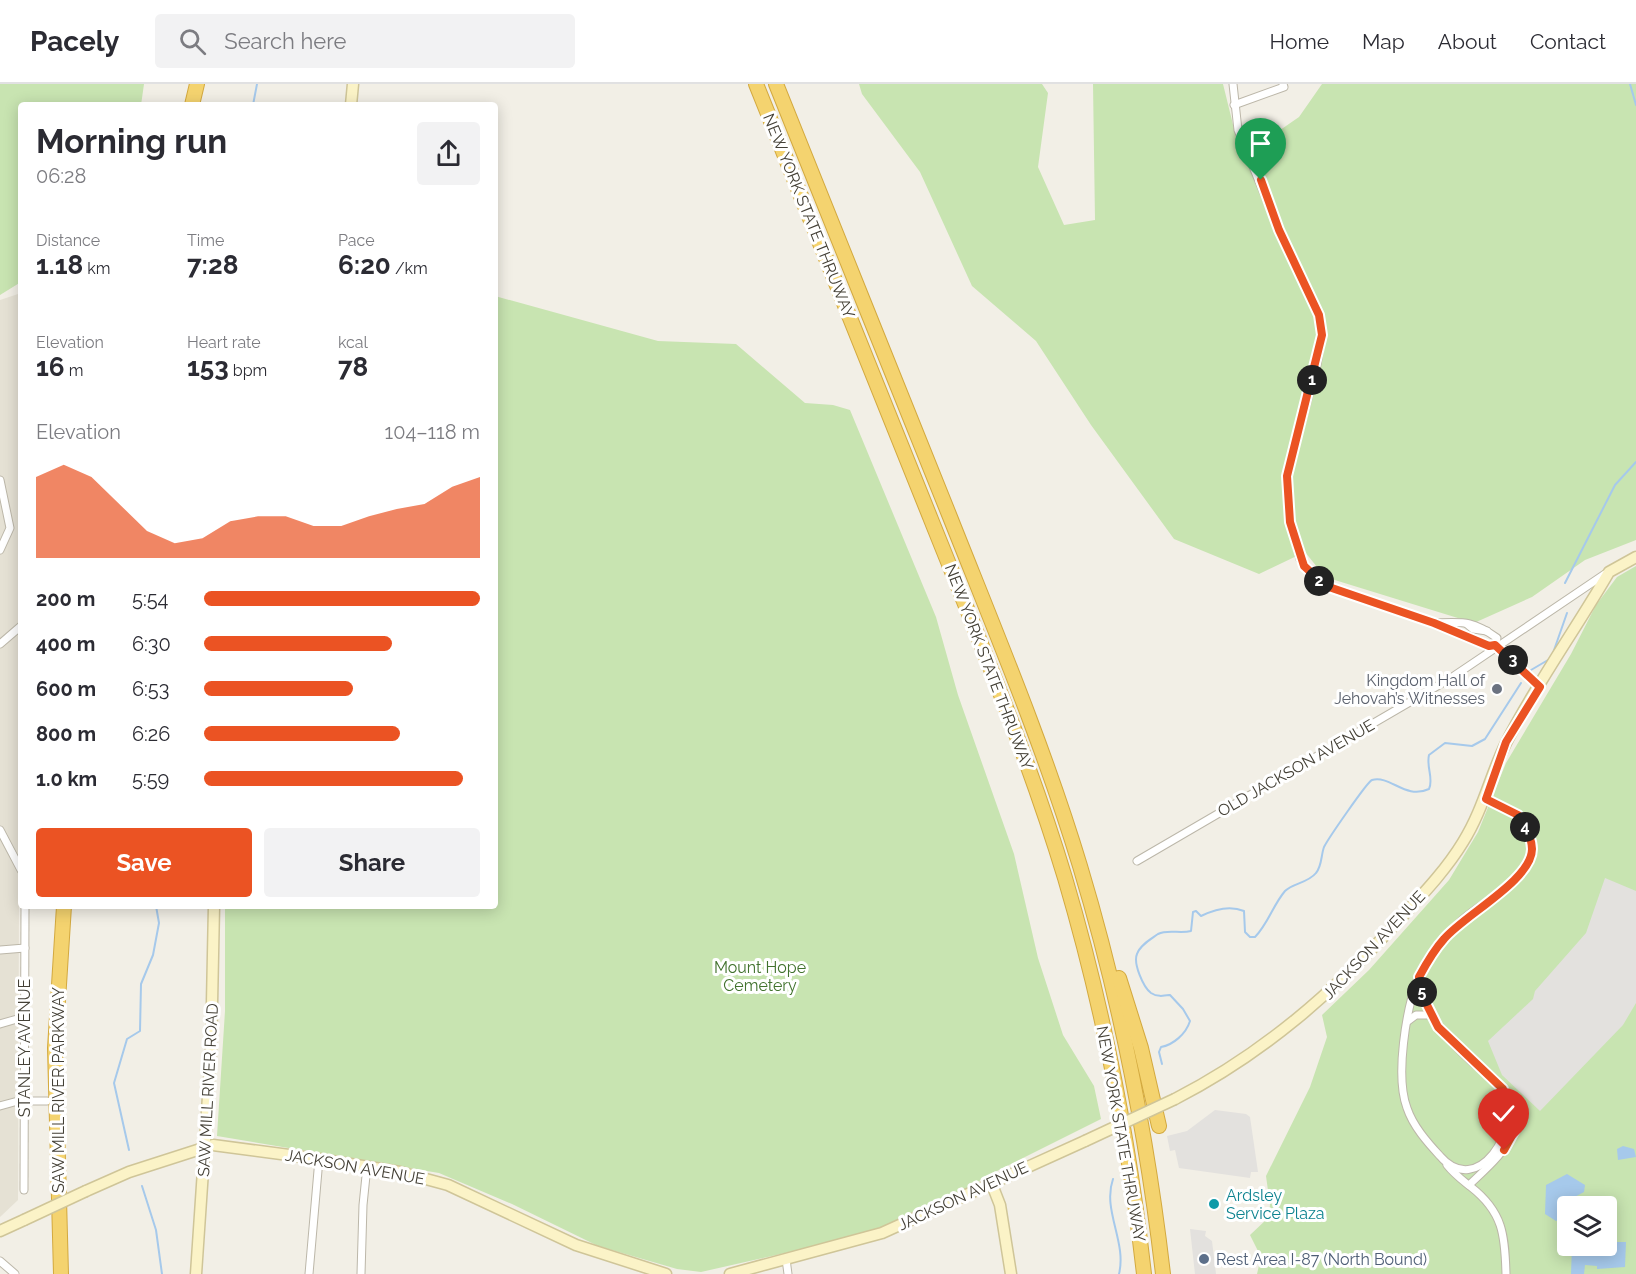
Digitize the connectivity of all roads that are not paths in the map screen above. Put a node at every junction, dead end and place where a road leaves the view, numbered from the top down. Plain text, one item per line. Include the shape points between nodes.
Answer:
1 (197, 84) edge
2 (206, 84) edge
3 (353, 84) edge
4 (756, 84) edge
5 (776, 84) edge
6 (1233, 84) edge
7 (1283, 84) edge
8 (193, 102) edge
9 (202, 102) edge
10 (351, 102) edge
11 (1234, 105) junction
12 (0, 480) edge
13 (0, 550) edge
14 (1636, 557) edge
15 (1609, 572) junction
16 (1434, 623) junction
17 (1467, 624) junction
18 (18, 629) edge
19 (1485, 632) junction
20 (1463, 637) junction
21 (1479, 642) junction
22 (0, 644) edge
23 (1498, 646) junction
24 (1540, 687) junction
25 (1486, 799) junction
26 (0, 830) edge
27 (1137, 861) dead end
28 (18, 864) edge
29 (1088, 891) junction
30 (25, 909) edge
31 (55, 909) edge
32 (64, 909) edge
33 (214, 909) edge
34 (24, 948) junction
35 (0, 950) edge
36 (1419, 977) junction
37 (1430, 1015) junction
38 (24, 1017) junction
39 (1407, 1021) junction
40 (0, 1024) edge
41 (23, 1101) junction
42 (47, 1101) junction
43 (0, 1106) edge
44 (1509, 1118) junction
45 (1159, 1126) dead end
46 (206, 1147) junction
47 (319, 1159) junction
48 (1447, 1164) junction
49 (367, 1166) junction
50 (991, 1182) junction
51 (1469, 1185) junction
52 (24, 1190) dead end
53 (0, 1231) edge
54 (786, 1259) junction
55 (0, 1261) edge
56 (15, 1274) edge
57 (52, 1274) edge
58 (61, 1274) edge
59 (196, 1274) edge
60 (309, 1274) edge
61 (361, 1274) edge
62 (666, 1274) edge
63 (730, 1274) edge
64 (788, 1274) edge
65 (1011, 1274) edge
66 (1144, 1274) edge
67 (1163, 1274) edge
68 (1506, 1274) edge

1 - 8 highway
2 - 9 highway
3 - 10 main road
4 - 66 highway, NEW YORK STATE THRUWAY via 1004,700 1053,839 1110,1057
5 - 29 highway, NEW YORK STATE THRUWAY via 1021,694
6 - 11 street
7 - 11 street via 1284,87
11 - 16 street via 1239,130 1279,230 1319,315 1322,335 1287,476 1290,522 1300,559 1326,586
12 - 13 street via 10,528
14 - 15 main road, OLD JACKSON AVENUE
15 - 23 street, OLD JACKSON AVENUE
15 - 24 main road, JACKSON AVENUE
16 - 17 street
16 - 20 street
17 - 19 street via 1475,624
17 - 20 street
18 - 22 street
19 - 21 street
19 - 23 street via 1497,638
20 - 21 street
21 - 23 street
23 - 24 street
23 - 27 street, OLD JACKSON AVENUE
24 - 25 main road, JACKSON AVENUE via 1506,742
25 - 36 street via 1518,815 1532,849 1527,866 1443,939
25 - 50 main road, JACKSON AVENUE, bridge via 1463,843 1443,870 1356,968 1289,1028 1230,1069 1175,1099
26 - 28 street
29 - 45 highway via 1138,1040
29 - 67 highway, NEW YORK STATE THRUWAY via 1130,1066
30 - 34 street, STANLEY AVENUE
31 - 42 highway, SAW MILL RIVER PARKWAY via 48,991
32 - 58 highway, SAW MILL RIVER PARKWAY via 55,1048
33 - 46 main road, SAW MILL RIVER ROAD
34 - 35 street
34 - 38 street, STANLEY AVENUE
36 - 37 street
36 - 39 street
37 - 39 street via 1416,1015
37 - 44 street via 1474,1065 1503,1089
38 - 40 street
38 - 41 street, STANLEY AVENUE
39 - 48 street via 1402,1066 1407,1108 1423,1137
41 - 42 street
41 - 43 street
41 - 52 street, STANLEY AVENUE
42 - 57 highway, SAW MILL RIVER PARKWAY
44 - 48 street via 1503,1139 1487,1162 1466,1168
44 - 51 street via 1516,1128 1511,1139 1488,1169
46 - 47 main road, JACKSON AVENUE
46 - 53 main road, JACKSON AVENUE, bridge via 129,1172
46 - 59 main road, SAW MILL RIVER ROAD
47 - 49 main road, JACKSON AVENUE
47 - 60 street
48 - 51 street via 1460,1181
49 - 61 street
49 - 62 main road, JACKSON AVENUE via 448,1185 576,1245
50 - 54 main road, JACKSON AVENUE via 892,1229
50 - 65 main road
51 - 68 street via 1496,1210 1503,1234
54 - 63 main road, JACKSON AVENUE
54 - 64 street
55 - 56 street

